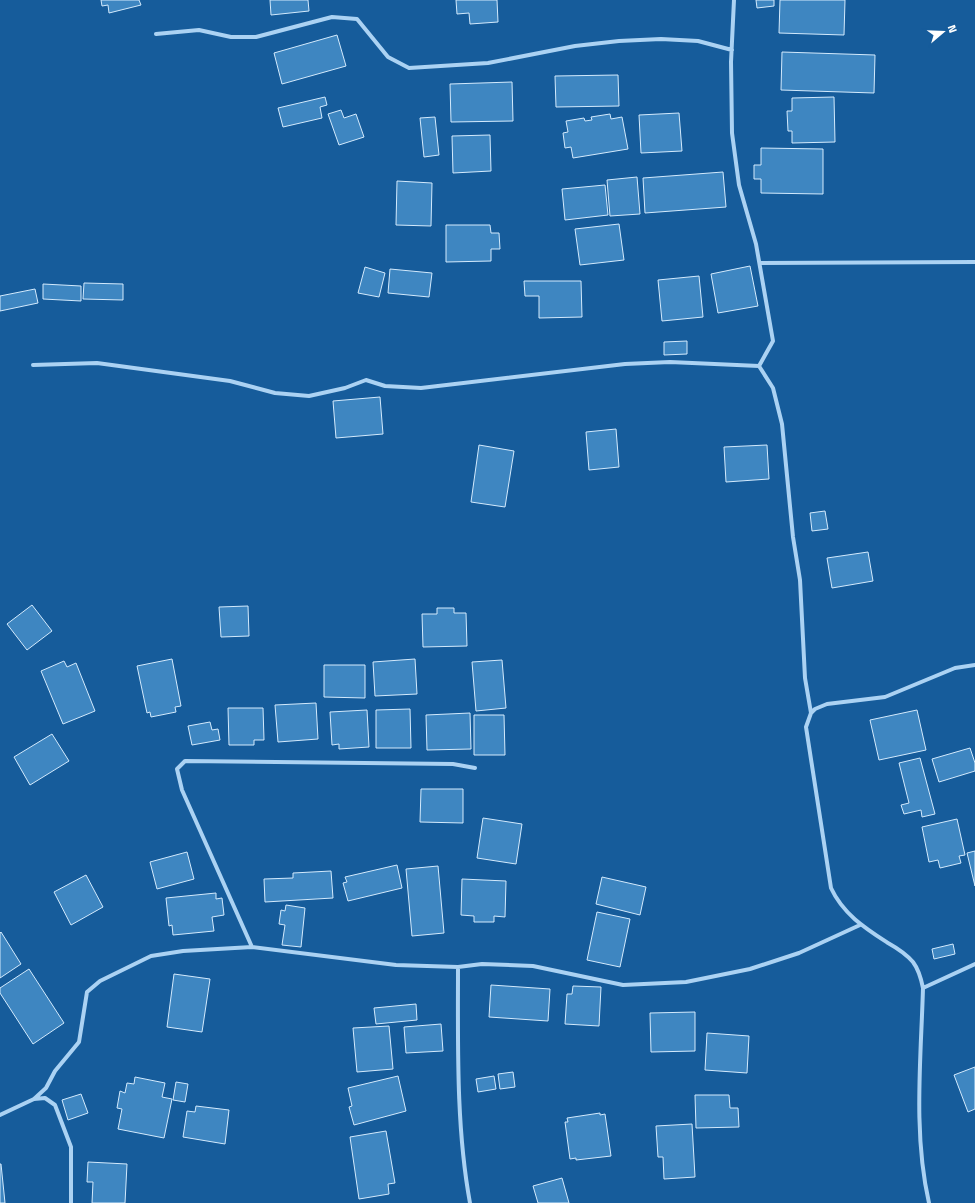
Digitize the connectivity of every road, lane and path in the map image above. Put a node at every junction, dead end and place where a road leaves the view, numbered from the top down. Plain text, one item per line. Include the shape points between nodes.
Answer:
1 (734, 0) edge
2 (156, 34) dead end
3 (732, 50) junction
4 (975, 262) edge
5 (760, 263) junction
6 (33, 365) dead end
7 (759, 366) junction
8 (975, 666) edge
9 (811, 713) junction
10 (475, 768) dead end
11 (860, 925) junction
12 (252, 947) junction
13 (975, 964) edge
14 (458, 967) junction
15 (923, 988) junction
16 (34, 1099) junction
17 (0, 1114) edge
18 (71, 1203) edge
19 (470, 1203) edge
20 (929, 1203) edge

1 - 3 street
2 - 3 street via 199,30 231,37 256,37 332,17 347,17 357,19 388,57 409,68 488,63 575,46 647,40 698,41
3 - 5 street via 732,133 739,185
4 - 5 street
5 - 7 street via 773,341
6 - 7 street via 97,363 230,381 275,393 309,396 345,388 366,380 385,386 421,388 625,364 670,362
7 - 9 street via 773,388 782,424 793,537 800,580 805,678
8 - 9 street via 955,668 885,697 827,704
9 - 11 street via 806,727 807,736 831,888 837,902
10 - 12 street via 453,764 186,761 177,769 182,790
11 - 14 street via 799,953 750,969 686,982 623,985 533,966 482,964
11 - 15 street via 912,961 920,974
12 - 14 street via 396,965
12 - 16 street via 183,951 151,956 100,980 87,992 79,1042 55,1071 46,1088
13 - 15 street
14 - 19 street via 458,1052 463,1162
15 - 20 street via 920,1110 924,1182
16 - 17 street
16 - 18 street via 45,1098 55,1105 71,1147

